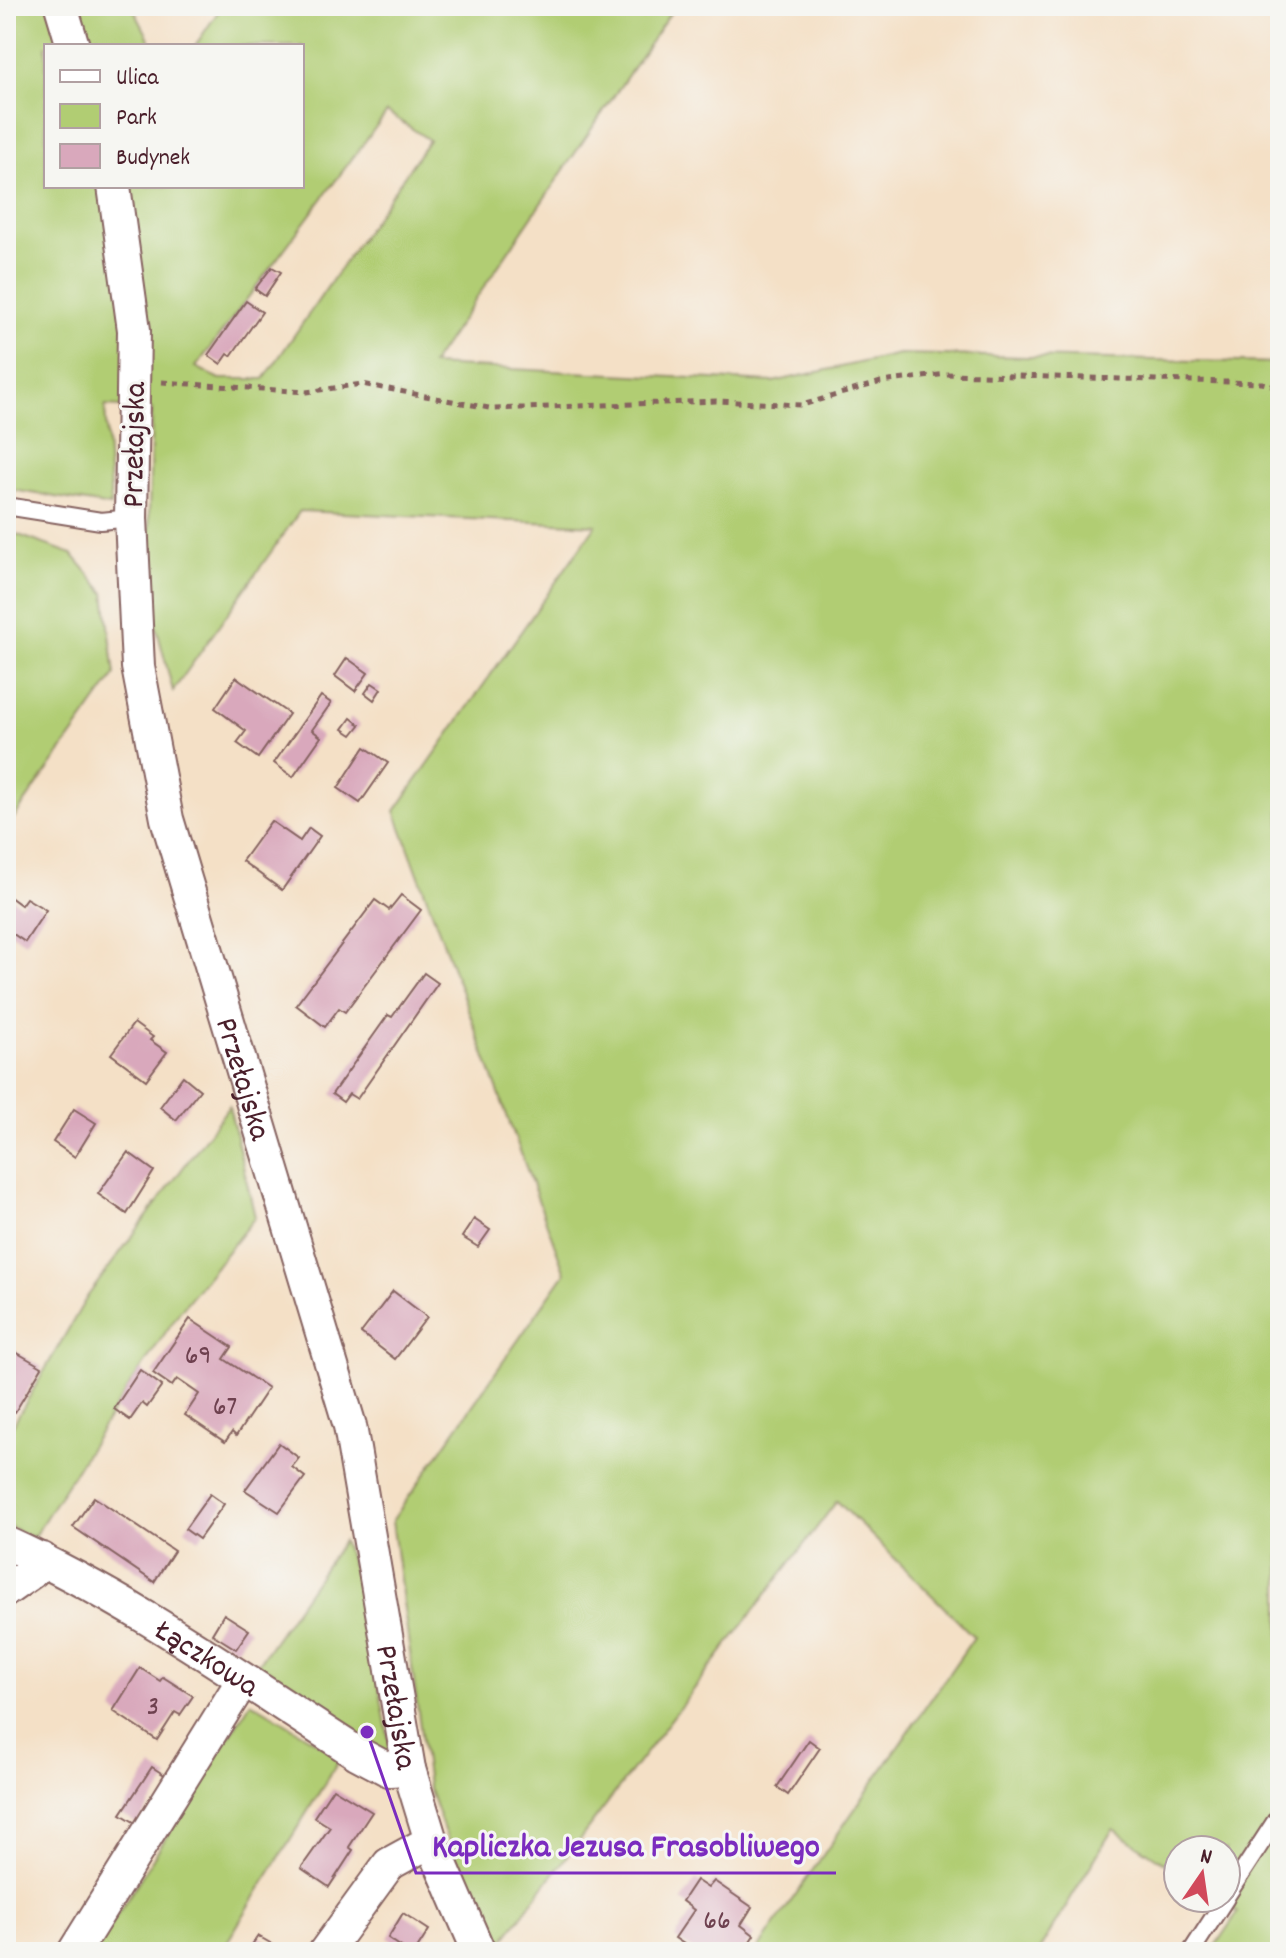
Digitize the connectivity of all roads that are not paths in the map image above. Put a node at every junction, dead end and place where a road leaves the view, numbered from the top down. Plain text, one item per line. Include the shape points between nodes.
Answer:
1 (61, 6) edge
2 (72, 44) edge
3 (114, 188) edge
4 (6, 506) edge
5 (131, 518) junction
6 (6, 1543) edge
7 (42, 1559) junction
8 (6, 1590) edge
9 (243, 1680) junction
10 (409, 1769) junction
11 (1280, 1814) edge
12 (431, 1841) junction
13 (1242, 1873) edge
14 (1216, 1914) edge
15 (74, 1952) edge
16 (325, 1952) edge
17 (479, 1952) edge
18 (1191, 1952) edge

1 - 2 street
3 - 5 street, Przełajska via 134,330
4 - 5 lane via 101,521
5 - 10 street, Przełajska via 138,667 167,819 350,1426
6 - 7 street, Łączkowa
7 - 8 street
7 - 9 street, Łączkowa
9 - 10 street, Łączkowa via 357,1753 389,1770
9 - 15 street
10 - 12 street, Przełajska
11 - 13 lane
12 - 16 street via 389,1864
12 - 17 street, Przełajska
14 - 18 lane

